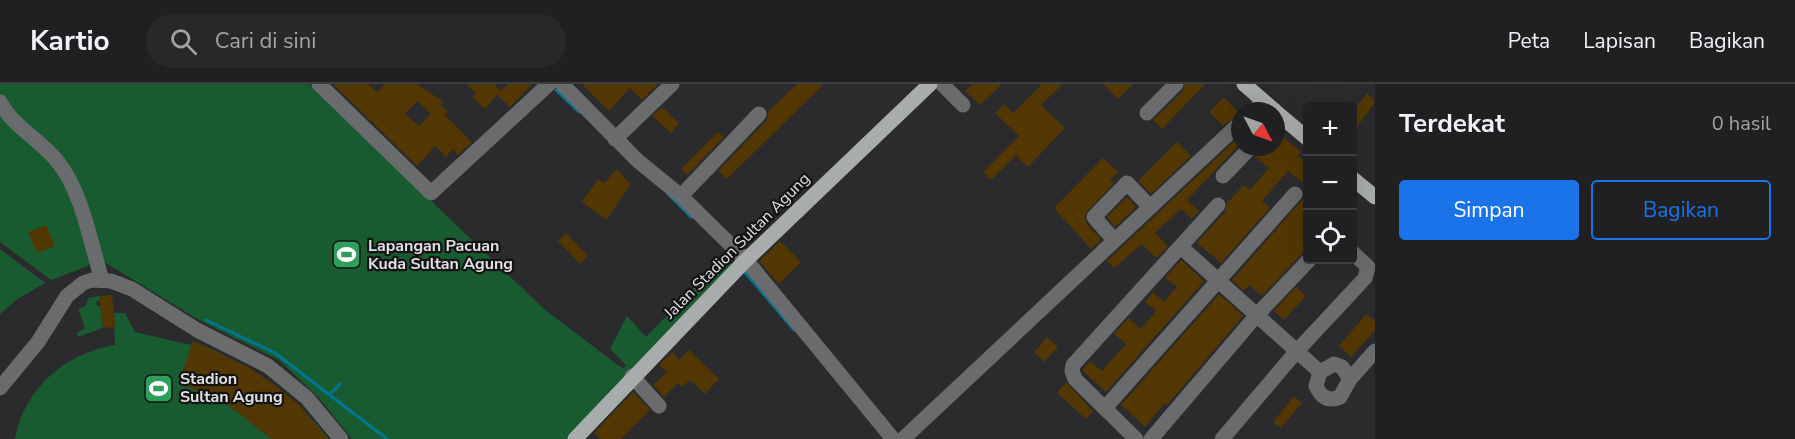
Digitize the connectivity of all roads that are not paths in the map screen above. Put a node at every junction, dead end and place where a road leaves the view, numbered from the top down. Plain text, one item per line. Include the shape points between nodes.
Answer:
1 (320, 84) edge
2 (549, 84) edge
3 (672, 84) edge
4 (930, 84) edge
5 (942, 84) edge
6 (1176, 84) edge
7 (1244, 84) edge
8 (572, 88) edge
9 (0, 102) edge
10 (1261, 102) edge
11 (963, 105) dead end
12 (1146, 113) dead end
13 (759, 114) dead end
14 (1285, 122) edge
15 (1231, 131) edge
16 (1303, 135) edge
17 (615, 139) junction
18 (1242, 156) edge
19 (1223, 176) dead end
20 (1357, 181) edge
21 (1295, 194) dead end
22 (681, 196) junction
23 (1375, 197) edge
24 (1218, 205) dead end
25 (1150, 207) junction
26 (1114, 240) junction
27 (1180, 247) junction
28 (1357, 256) edge
29 (742, 264) junction
30 (1305, 264) edge
31 (102, 280) junction
32 (1218, 281) junction
33 (1256, 316) junction
34 (1296, 351) junction
35 (1375, 351) edge
36 (1320, 372) junction
37 (632, 376) junction
38 (1350, 379) junction
39 (0, 388) edge
40 (659, 406) dead end
41 (1105, 408) junction
42 (341, 439) edge
43 (575, 439) edge
44 (893, 439) edge
45 (903, 439) edge
46 (1136, 439) edge
47 (1151, 439) edge
48 (1222, 439) edge

1 - 2 street via 431,193
3 - 17 street
4 - 29 main road, Jalan Stadion Sultan Agung
5 - 11 street
6 - 12 street
7 - 10 main road
8 - 17 street
9 - 31 street via 17,126 52,155 66,175
13 - 22 street
14 - 16 main road
15 - 25 street
17 - 22 street
18 - 19 street
20 - 23 main road
21 - 32 street
22 - 29 street
24 - 27 street
25 - 26 street
25 - 26 street via 1127,183 1094,217
26 - 45 street
27 - 32 street
27 - 41 street via 1073,365 1076,379
28 - 34 street via 1368,267 1365,278
29 - 37 main road, Jalan Stadion Sultan Agung
29 - 44 street
30 - 33 street
31 - 39 street via 83,283 67,296 38,342
31 - 42 street via 132,289 197,330 268,366 307,398
32 - 33 street
32 - 41 street
33 - 34 street
33 - 47 street
34 - 36 street
34 - 48 street
35 - 38 street
36 - 38 street via 1334,364 1342,367
36 - 38 street via 1316,386 1319,393 1333,400 1346,391
37 - 40 street
37 - 43 main road, Jalan Stadion Sultan Agung
41 - 46 street

